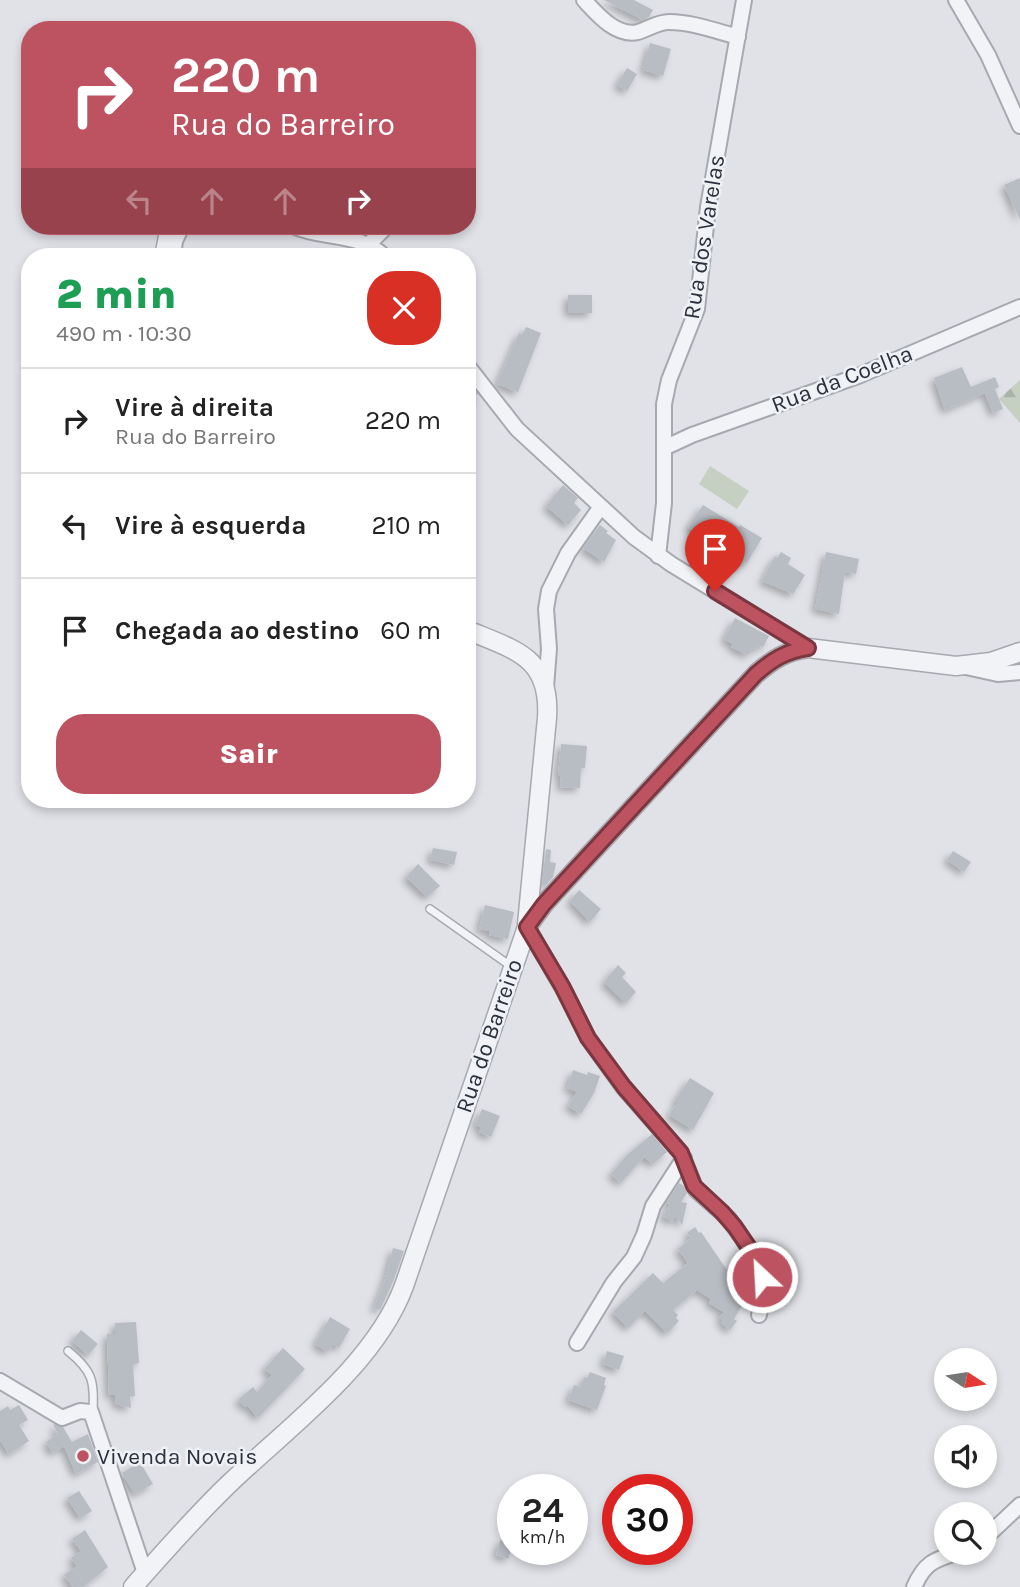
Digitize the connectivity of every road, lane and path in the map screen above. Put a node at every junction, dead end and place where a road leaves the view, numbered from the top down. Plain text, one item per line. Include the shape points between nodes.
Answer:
1 (584, 0) edge
2 (744, 0) edge
3 (956, 0) edge
4 (738, 37) junction
5 (1020, 126) edge
6 (326, 235) edge
7 (378, 235) edge
8 (369, 244) junction
9 (374, 248) edge
10 (1020, 307) edge
11 (476, 377) edge
12 (664, 448) junction
13 (600, 508) junction
14 (659, 556) junction
15 (476, 634) edge
16 (808, 648) junction
17 (1020, 652) edge
18 (961, 666) junction
19 (1020, 672) edge
20 (546, 687) junction
21 (430, 909) dead end
22 (527, 927) junction
23 (512, 967) junction
24 (684, 1158) junction
25 (759, 1315) dead end
26 (577, 1343) dead end
27 (68, 1351) dead end
28 (0, 1381) edge
29 (93, 1416) junction
30 (1020, 1505) edge
31 (997, 1527) edge
32 (934, 1561) edge
33 (139, 1580) edge
34 (914, 1587) edge

1 - 4 street via 613,27 628,32 667,22
2 - 4 street, Rua dos Varelas
3 - 5 street via 988,55
4 - 12 street, Rua dos Varelas via 708,207 697,309 666,390
6 - 8 street
7 - 8 street
8 - 9 street
10 - 12 street, Rua da Coelha via 858,376
11 - 13 street via 517,429
12 - 14 street, Rua dos Varelas
13 - 14 street
13 - 20 street via 568,552 549,591
14 - 16 street
15 - 20 street via 528,658
16 - 18 street
16 - 22 street, Rua do Barreiro via 780,656 756,674
17 - 18 street
18 - 19 street via 988,673
20 - 22 street via 547,727
21 - 23 lane
22 - 23 street, Rua do Barreiro
22 - 24 street via 591,1043
23 - 33 street, Rua do Barreiro via 389,1321 331,1390 217,1495
24 - 25 street via 696,1190 729,1219 758,1263 763,1290
24 - 26 street via 653,1206 634,1258
27 - 29 lane via 92,1376
28 - 29 street via 62,1418 84,1410
29 - 33 street
30 - 31 street
32 - 34 street via 924,1568

